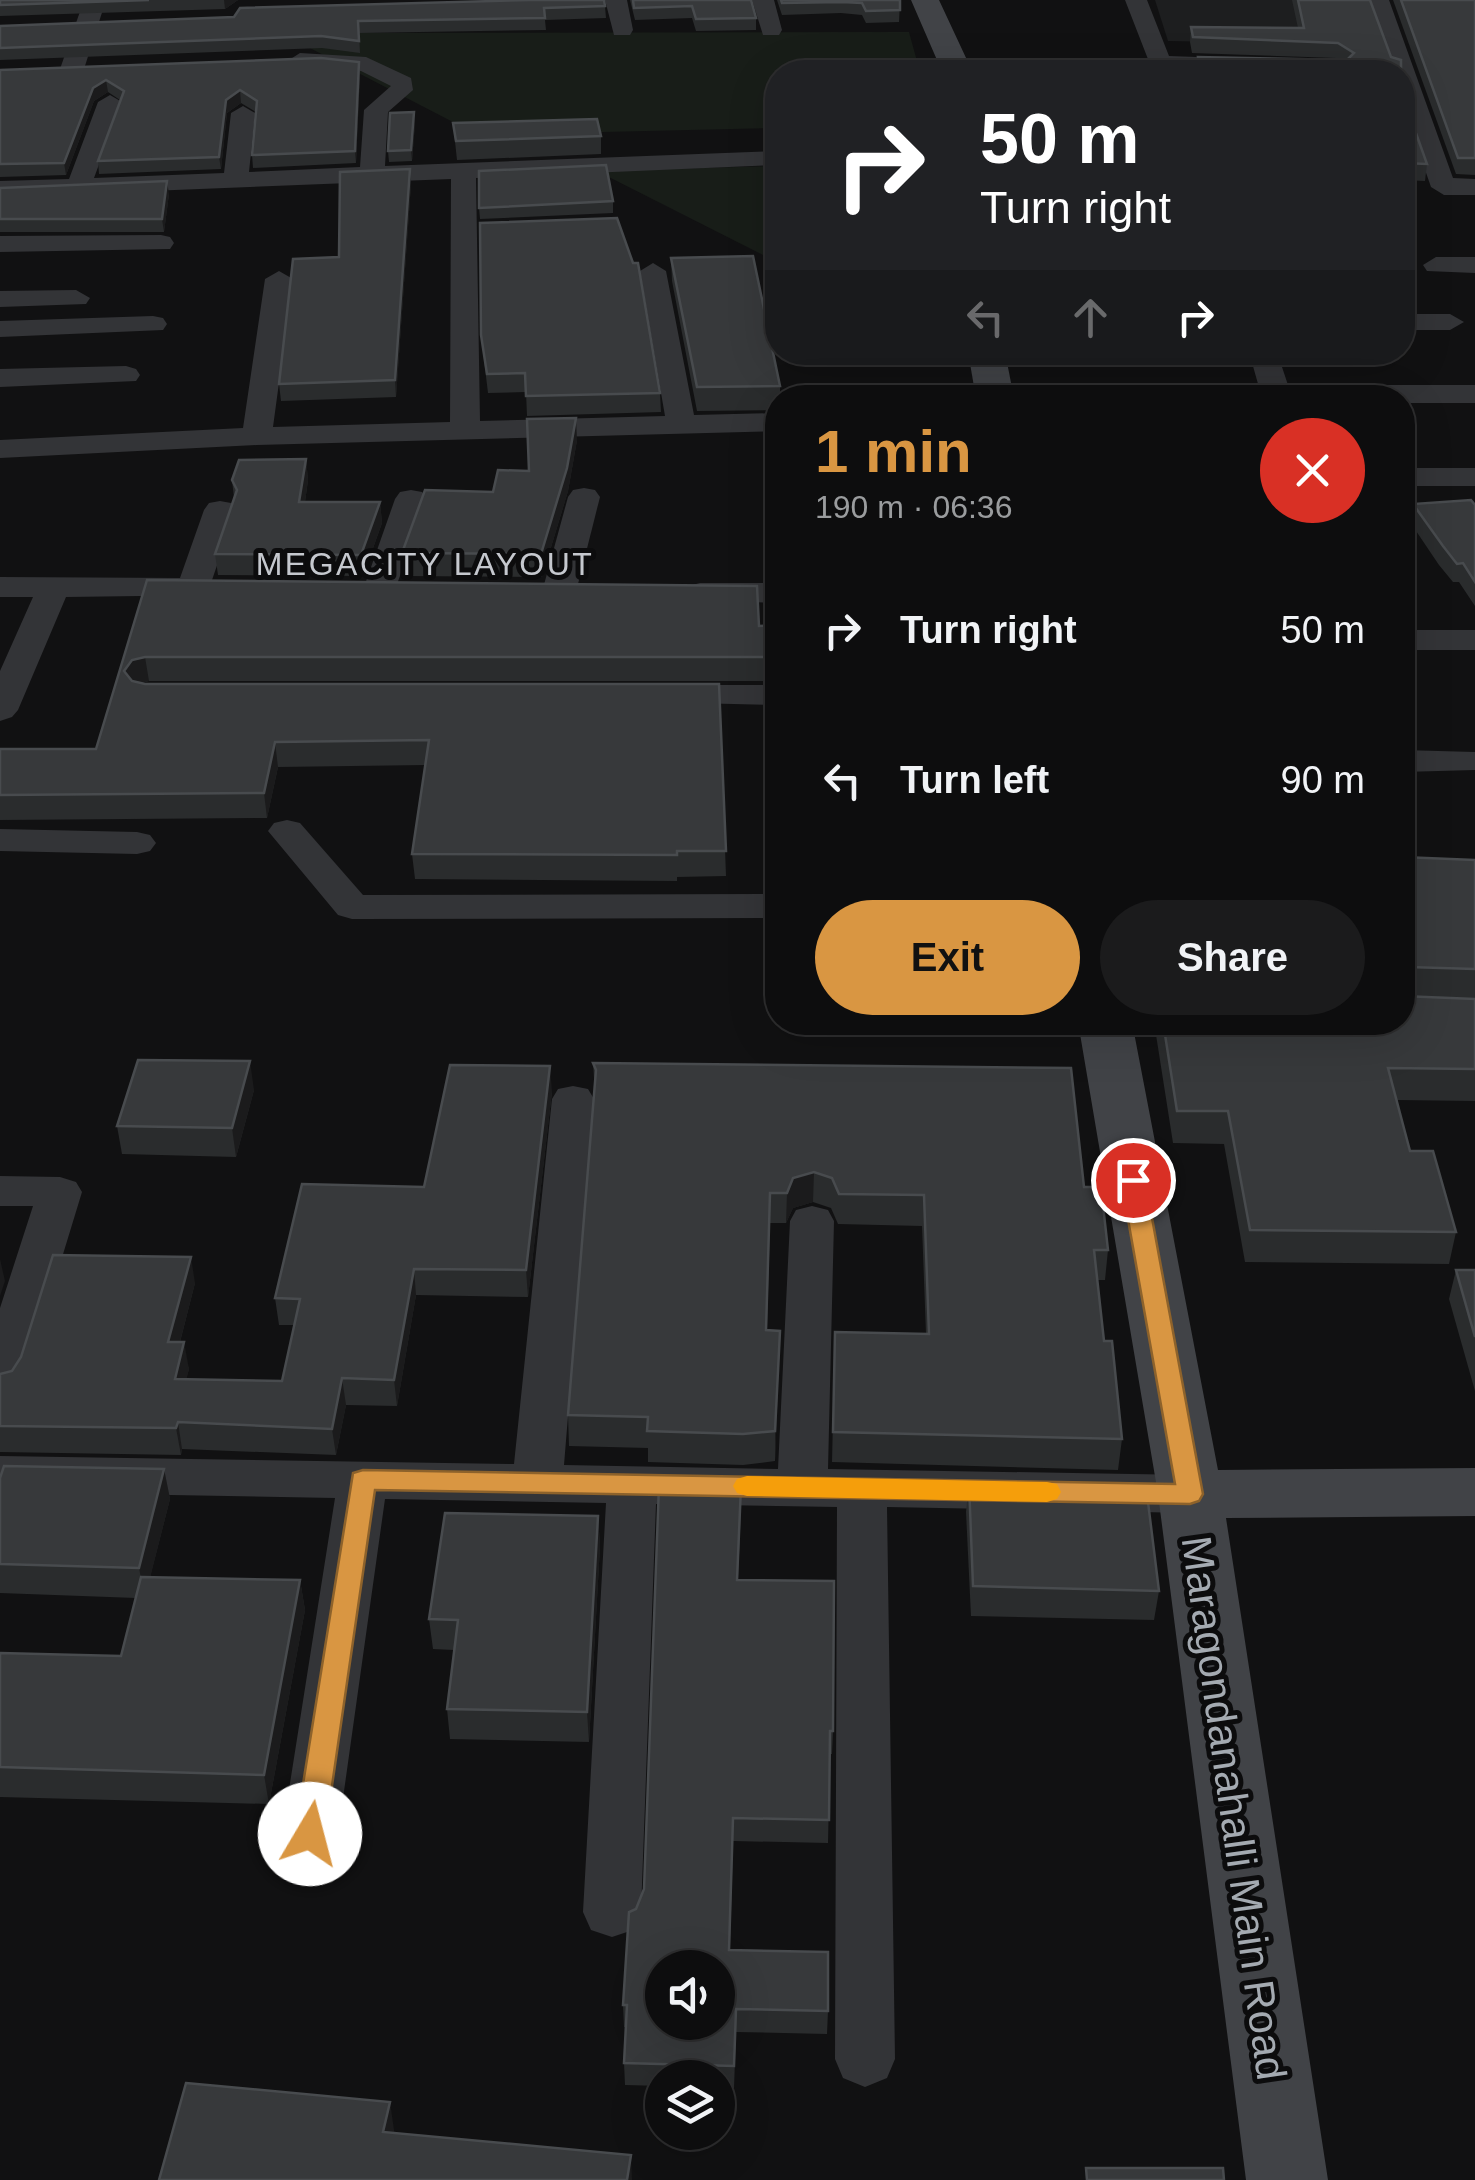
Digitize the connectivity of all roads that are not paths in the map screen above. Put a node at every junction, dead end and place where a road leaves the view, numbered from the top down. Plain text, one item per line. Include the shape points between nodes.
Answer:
1 (95, 0) edge
2 (616, 0) edge
3 (762, 0) edge
4 (925, 0) edge
5 (1136, 0) edge
6 (1378, 0) edge
7 (622, 30) dead end
8 (771, 30) dead end
9 (952, 60) edge
10 (1158, 60) edge
11 (1399, 60) edge
12 (269, 61) edge
13 (72, 69) edge
14 (110, 102) edge
15 (1415, 106) edge
16 (244, 114) dead end
17 (765, 158) edge
18 (463, 168) junction
19 (372, 172) junction
20 (236, 179) junction
21 (79, 186) junction
22 (1475, 187) edge
23 (0, 189) edge
24 (162, 243) dead end
25 (0, 244) edge
26 (1436, 265) dead end
27 (1475, 265) edge
28 (653, 271) dead end
29 (279, 280) dead end
30 (106, 297) dead end
31 (0, 300) edge
32 (1415, 322) edge
33 (1450, 322) dead end
34 (153, 324) dead end
35 (0, 330) edge
36 (126, 375) dead end
37 (0, 378) edge
38 (1475, 394) edge
39 (1415, 395) edge
40 (765, 422) edge
41 (681, 424) junction
42 (465, 430) junction
43 (257, 436) junction
44 (0, 449) edge
45 (1415, 477) edge
46 (1475, 477) edge
47 (584, 497) dead end
48 (411, 498) dead end
49 (220, 510) dead end
50 (0, 587) edge
51 (54, 587) junction
52 (193, 588) junction
53 (230, 589) edge
54 (342, 590) edge
55 (379, 590) junction
56 (419, 590) edge
57 (519, 591) edge
58 (559, 592) junction
59 (599, 592) edge
60 (658, 592) edge
61 (765, 593) edge
62 (1415, 640) edge
63 (1475, 640) edge
64 (620, 695) edge
65 (765, 695) edge
66 (0, 710) edge
67 (1415, 761) edge
68 (1469, 762) dead end
69 (287, 831) dead end
70 (0, 840) edge
71 (138, 843) dead end
72 (765, 906) edge
73 (1107, 1035) edge
74 (573, 1099) dead end
75 (0, 1191) edge
76 (812, 1221) dead end
77 (0, 1382) edge
78 (0, 1474) edge
79 (363, 1480) junction
80 (537, 1483) junction
81 (632, 1484) junction
82 (802, 1487) junction
83 (862, 1488) junction
84 (1475, 1492) edge
85 (1190, 1494) junction
86 (310, 1834) dead end
87 (612, 1912) dead end
88 (865, 2059) dead end
89 (1287, 2180) edge

1 - 13 street
2 - 7 street
3 - 8 street
4 - 9 street
5 - 10 street
6 - 11 street
12 - 19 street via 366,64 403,83 376,110
14 - 21 street
15 - 22 street via 1444,186
16 - 20 street
17 - 18 street
18 - 19 street
18 - 42 street via 472,231
19 - 20 street
20 - 21 street
21 - 23 street
24 - 25 street
26 - 27 street
28 - 41 street
29 - 43 street
30 - 31 street
32 - 33 street
34 - 35 street
36 - 37 street
38 - 39 street
40 - 41 street
41 - 42 street
42 - 43 street
43 - 44 street
45 - 46 street
47 - 58 street
48 - 55 street
49 - 52 street
50 - 51 street
51 - 52 street
51 - 66 street
52 - 53 street
54 - 55 street
55 - 56 street
57 - 58 street
58 - 59 street
60 - 61 street
62 - 63 street
64 - 65 street
67 - 68 street
69 - 72 street via 352,907
70 - 71 street
73 - 85 street, Maragondanahalli Main Road
74 - 80 street
75 - 77 street via 60,1192
76 - 82 street
78 - 79 street
79 - 80 street
79 - 86 street
80 - 81 street
81 - 82 street
81 - 87 street
82 - 83 street
83 - 85 street
83 - 88 street
84 - 85 street
85 - 89 street, Maragondanahalli Main Road

